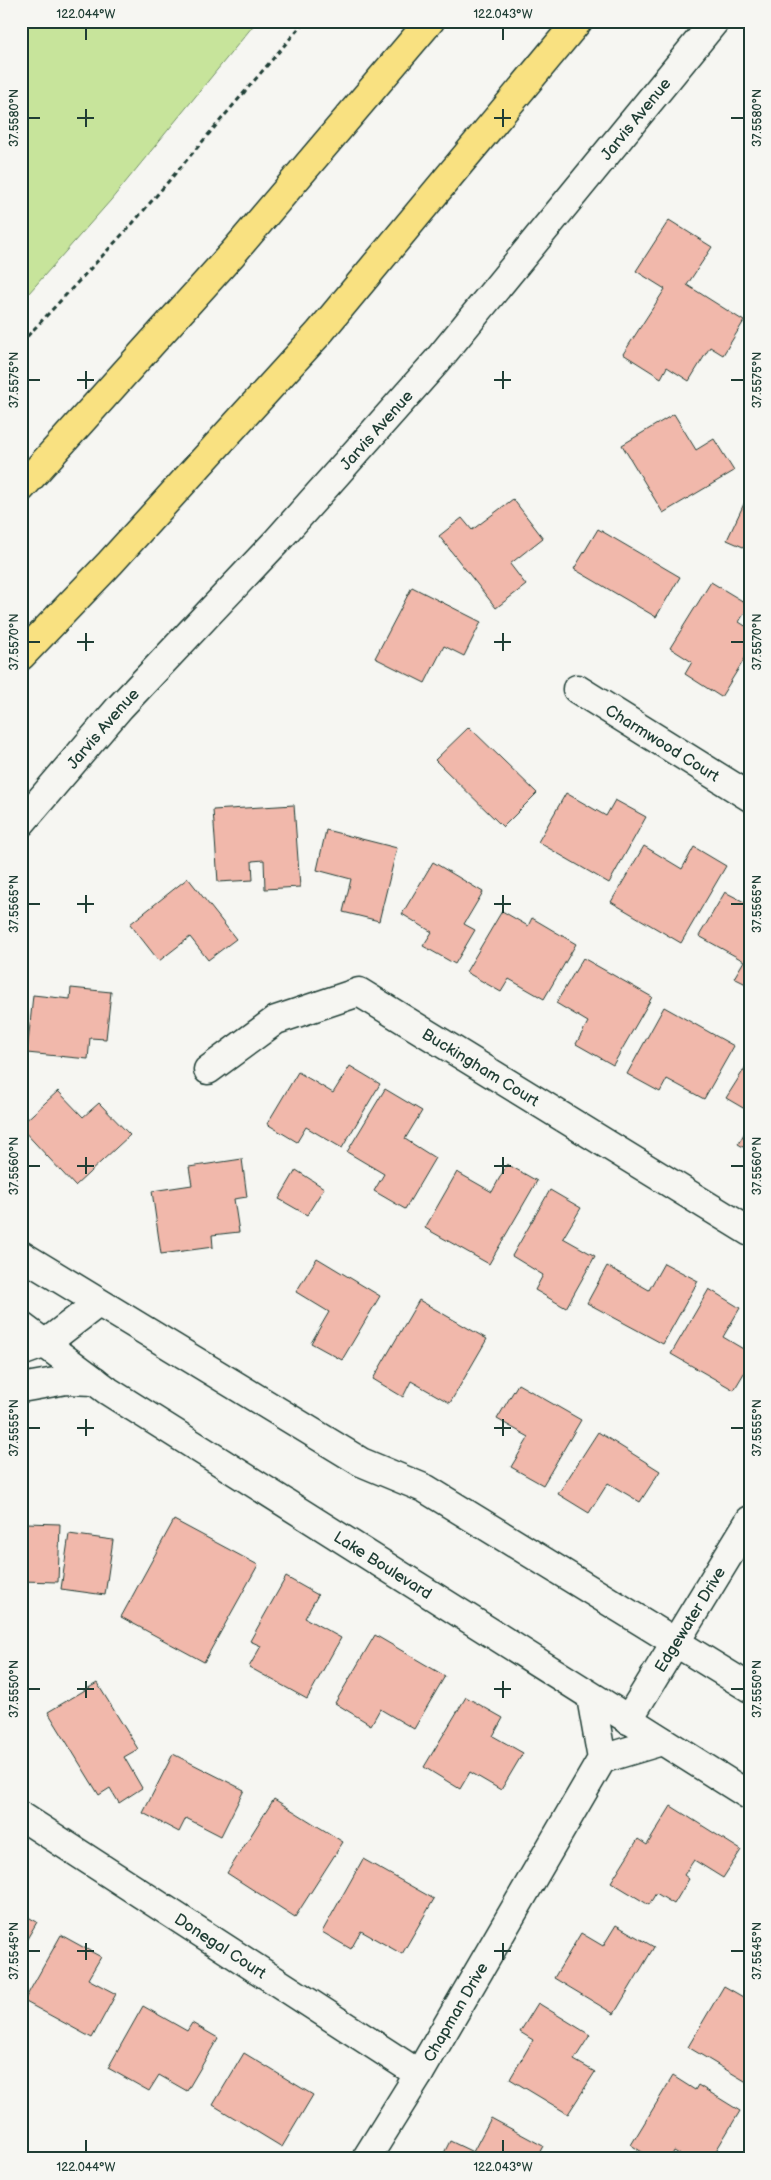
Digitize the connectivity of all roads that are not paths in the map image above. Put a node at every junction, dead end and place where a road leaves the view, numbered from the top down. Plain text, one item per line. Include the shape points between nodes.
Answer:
1 (430, 21) edge
2 (578, 21) edge
3 (715, 21) edge
4 (21, 488) edge
5 (21, 656) edge
6 (577, 689) dead end
7 (750, 797) edge
8 (21, 823) edge
9 (208, 1070) dead end
10 (750, 1232) edge
11 (21, 1255) edge
12 (98, 1303) junction
13 (21, 1326) edge
14 (33, 1348) edge
15 (95, 1382) junction
16 (21, 1388) edge
17 (750, 1520) edge
18 (674, 1641) junction
19 (750, 1688) edge
20 (591, 1697) junction
21 (628, 1720) junction
22 (662, 1741) junction
23 (602, 1758) junction
24 (750, 1796) edge
25 (21, 1816) edge
26 (419, 2074) junction
27 (366, 2159) edge

1 - 4 highway via 233,253
2 - 5 highway via 319,333
3 - 8 street, Jarvis Avenue via 437,361 276,542 120,707
6 - 7 street, Charmwood Court
9 - 10 street, Buckingham Court via 276,1020 359,992
11 - 12 street
12 - 14 street
12 - 18 street via 361,1462 426,1489
13 - 14 street, Lake Boulevard
14 - 15 street, Lake Boulevard
15 - 16 street via 66,1380
15 - 20 street, Lake Boulevard
17 - 18 street, Edgewater Drive
18 - 19 street
18 - 21 street, Edgewater Drive
20 - 21 street, Lake Boulevard
20 - 23 street
21 - 22 street, Lake Boulevard
22 - 23 street
22 - 24 street, Lake Boulevard
23 - 26 street, Chapman Drive
25 - 26 street, Donegal Court
26 - 27 street, Chapman Drive

